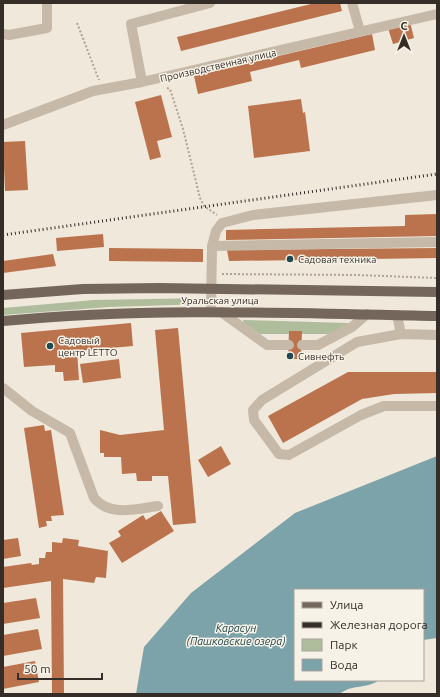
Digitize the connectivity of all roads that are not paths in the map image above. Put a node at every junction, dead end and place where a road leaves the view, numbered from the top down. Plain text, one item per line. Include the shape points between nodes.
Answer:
1 (47, 3) edge
2 (210, 3) edge
3 (352, 3) edge
4 (437, 14) edge
5 (360, 32) junction
6 (3, 34) edge
7 (142, 82) junction
8 (3, 125) edge
9 (437, 195) edge
10 (437, 242) edge
11 (212, 246) junction
12 (211, 288) junction
13 (437, 292) edge
14 (3, 294) edge
15 (216, 312) junction
16 (367, 314) junction
17 (398, 315) junction
18 (437, 316) edge
19 (3, 321) edge
20 (400, 334) junction
21 (437, 335) edge
22 (289, 345) dead end
23 (302, 345) dead end
24 (3, 388) edge
25 (437, 406) edge
26 (158, 506) dead end

1 - 6 street via 47,28
2 - 7 street via 131,24
3 - 5 street
4 - 5 street, Производственная улица
5 - 7 street, Производственная улица
7 - 8 street, Производственная улица via 94,90
9 - 11 street via 253,215 222,223 216,231
10 - 11 street
11 - 12 street
12 - 13 main road, Уральская улица
12 - 14 main road, Уральская улица via 83,288
12 - 15 street
15 - 16 main road, Уральская улица
15 - 19 main road, Уральская улица via 73,314
15 - 22 street via 268,345
16 - 17 main road, Уральская улица
16 - 23 street via 352,327 318,345
17 - 18 main road, Уральская улица
17 - 20 street
20 - 21 street
20 - 25 street via 354,343 262,400 253,410 254,420 279,454 289,455 361,415 384,406
24 - 26 street via 32,411 70,433 94,498 102,507 120,510

